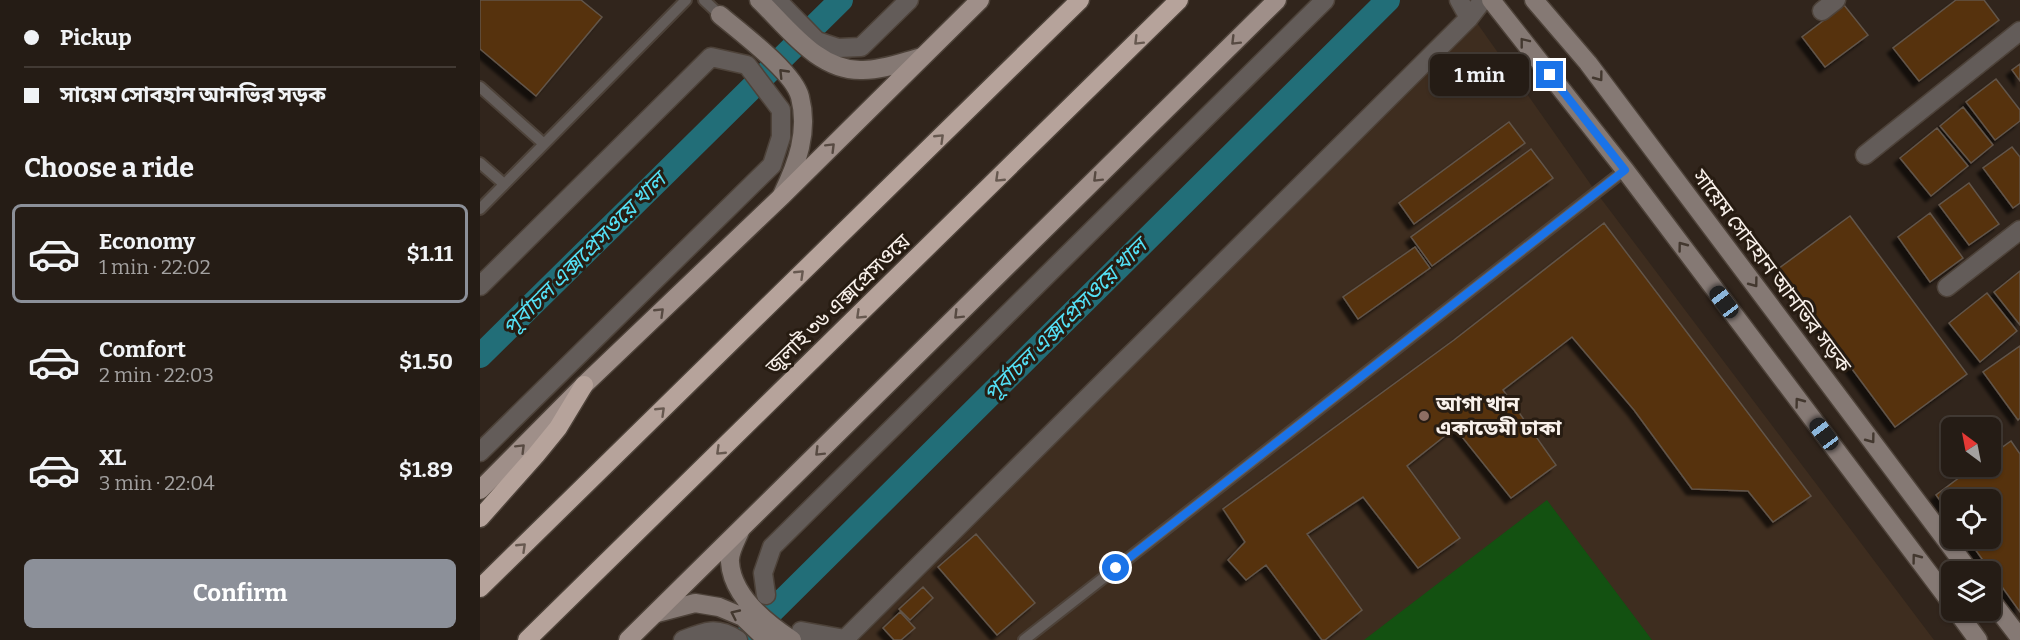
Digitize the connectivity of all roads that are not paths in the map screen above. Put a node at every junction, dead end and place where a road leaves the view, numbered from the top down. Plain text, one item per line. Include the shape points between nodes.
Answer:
1 (686, 0) edge
2 (704, 0) edge
3 (909, 0) edge
4 (980, 0) edge
5 (1080, 0) edge
6 (1179, 0) edge
7 (1277, 0) edge
8 (1325, 0) edge
9 (1459, 0) edge
10 (1483, 0) edge
11 (1491, 0) edge
12 (1534, 0) edge
13 (767, 1) edge
14 (720, 15) joint
15 (1469, 18) junction
16 (2020, 31) edge
17 (922, 57) junction
18 (480, 87) edge
19 (544, 144) junction
20 (1865, 155) dead end
21 (480, 163) edge
22 (1625, 170) junction
23 (504, 184) junction
24 (782, 196) junction
25 (480, 209) edge
26 (2020, 230) edge
27 (480, 286) edge
28 (1947, 287) dead end
29 (584, 385) junction
30 (480, 452) edge
31 (480, 490) edge
32 (480, 518) edge
33 (740, 531) junction
34 (1962, 561) edge
35 (480, 588) edge
36 (1941, 589) edge
37 (766, 595) dead end
38 (657, 613) junction
39 (2001, 613) edge
40 (1964, 621) edge
41 (797, 636) edge
42 (2020, 638) edge
43 (527, 640) edge
44 (628, 640) edge
45 (683, 640) edge
46 (738, 640) edge
47 (767, 640) edge
48 (845, 640) edge
49 (1024, 640) edge
50 (1978, 640) edge

1 - 19 lane
2 - 14 lane
3 - 13 street via 861,47 838,48 817,42
4 - 17 main road
35 -> 5 highway
6 -> 43 highway, জুলাই ৩৬ এক্সপ্রেসওয়ে
7 -> 33 main road
8 - 37 street via 772,547 763,573
9 - 15 street
10 - 15 street
22 -> 11 street
12 -> 34 street, সায়েম সোবহান আনভির সড়ক via 1588,63
13 - 17 street via 795,36 839,67 863,70
24 -> 14 street via 796,165 803,125 800,95 790,79
15 - 48 street
16 - 20 street
24 -> 17 main road
18 - 19 lane
19 - 23 lane
21 - 23 lane
36 -> 22 street
22 - 49 lane
23 - 25 lane
29 -> 24 main road
26 - 28 street
27 - 30 street via 711,57 747,65 781,110 781,137 772,165
31 -> 29 main road
29 - 32 highway via 558,428
33 - 38 main road
33 - 41 street via 729,560 734,579 750,605
38 - 44 main road
47 -> 38 street via 743,617 719,607 695,603
39 - 42 street
40 - 50 street
41 - 48 street
45 - 46 street via 719,630

